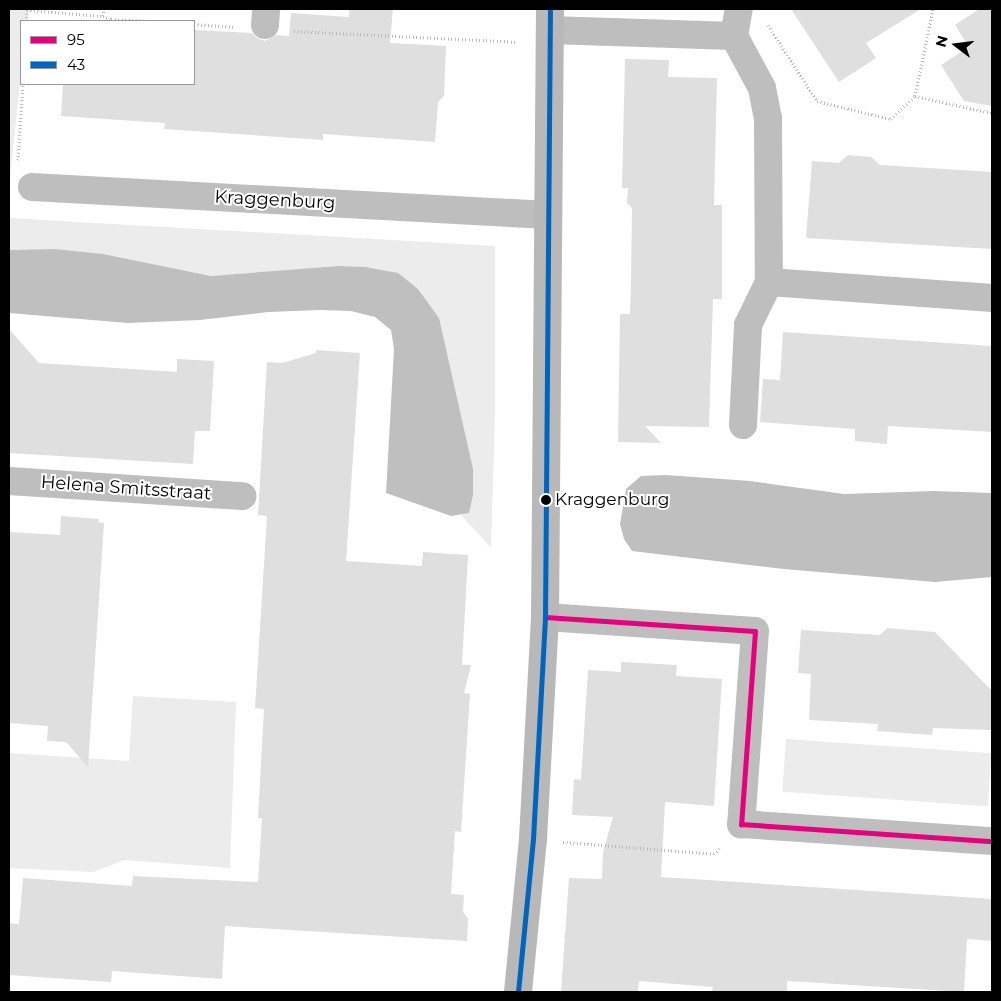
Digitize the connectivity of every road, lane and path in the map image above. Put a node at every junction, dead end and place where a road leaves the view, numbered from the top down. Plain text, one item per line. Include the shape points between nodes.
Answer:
1 (104, 9) edge
2 (739, 9) edge
3 (933, 9) edge
4 (103, 16) junction
5 (26, 20) edge
6 (130, 20) edge
7 (272, 21) edge
8 (195, 24) edge
9 (767, 24) dead end
10 (239, 27) dead end
11 (550, 28) edge
12 (734, 36) junction
13 (23, 85) edge
14 (915, 96) junction
15 (992, 113) edge
16 (25, 177) joint
17 (548, 215) junction
18 (769, 282) junction
19 (992, 298) edge
20 (743, 425) dead end
21 (9, 481) edge
22 (243, 496) dead end
23 (545, 617) junction
24 (742, 824) junction
25 (533, 839) junction
26 (992, 841) edge
27 (518, 992) edge

1 - 4 path
2 - 12 street
3 - 14 path
4 - 5 path via 27,10
4 - 6 path
7 - 11 path
8 - 10 path
9 - 14 path via 817,101 891,119
11 - 12 street
11 - 17 street
12 - 18 street via 762,88 768,118
13 - 16 path
14 - 15 path
16 - 17 street, Kraggenburg
17 - 23 street
18 - 19 street
18 - 20 street via 748,325
21 - 22 street, Helena Smitsstraat
23 - 24 street via 755,631
23 - 25 street
24 - 25 path via 714,854
24 - 26 street
25 - 27 street

